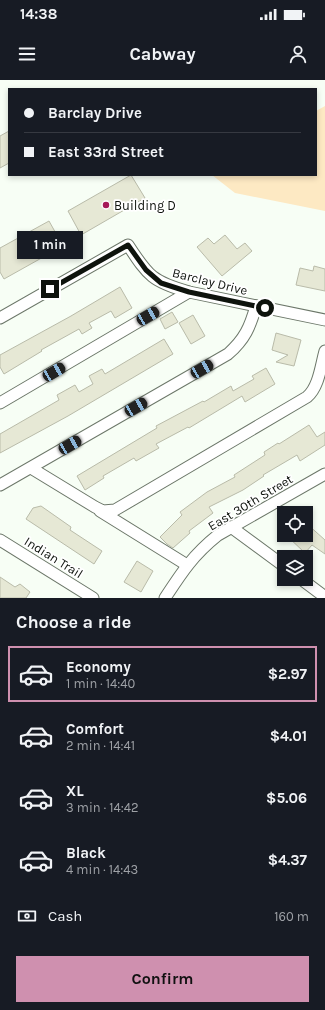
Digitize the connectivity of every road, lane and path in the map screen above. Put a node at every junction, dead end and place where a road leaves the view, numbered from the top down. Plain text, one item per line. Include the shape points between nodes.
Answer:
1 (189, 292) junction
2 (256, 306) junction
3 (0, 318) edge
4 (325, 320) edge
5 (325, 351) edge
6 (0, 403) edge
7 (31, 468) junction
8 (325, 474) edge
9 (0, 485) edge
10 (138, 496) junction
11 (94, 507) junction
12 (231, 527) junction
13 (130, 530) junction
14 (0, 540) edge
15 (277, 561) edge
16 (187, 565) junction
17 (310, 586) edge
18 (325, 597) edge
19 (92, 598) edge
20 (165, 598) edge

1 - 2 street, Barclay Drive
1 - 3 street, Barclay Drive via 170,287 153,278 139,263 128,245
1 - 6 street
2 - 4 street, Barclay Drive
2 - 7 street via 244,337 228,354
5 - 10 street via 315,385 306,397
7 - 9 street
7 - 11 street
8 - 12 street, East 30th Street
10 - 11 street via 115,510 103,511
10 - 13 street via 128,504 123,514
11 - 13 street
12 - 15 street
12 - 16 street, East 30th Street via 206,545
13 - 16 street
14 - 19 street, Indian Trail
16 - 20 street, East 30th Street
17 - 18 street

